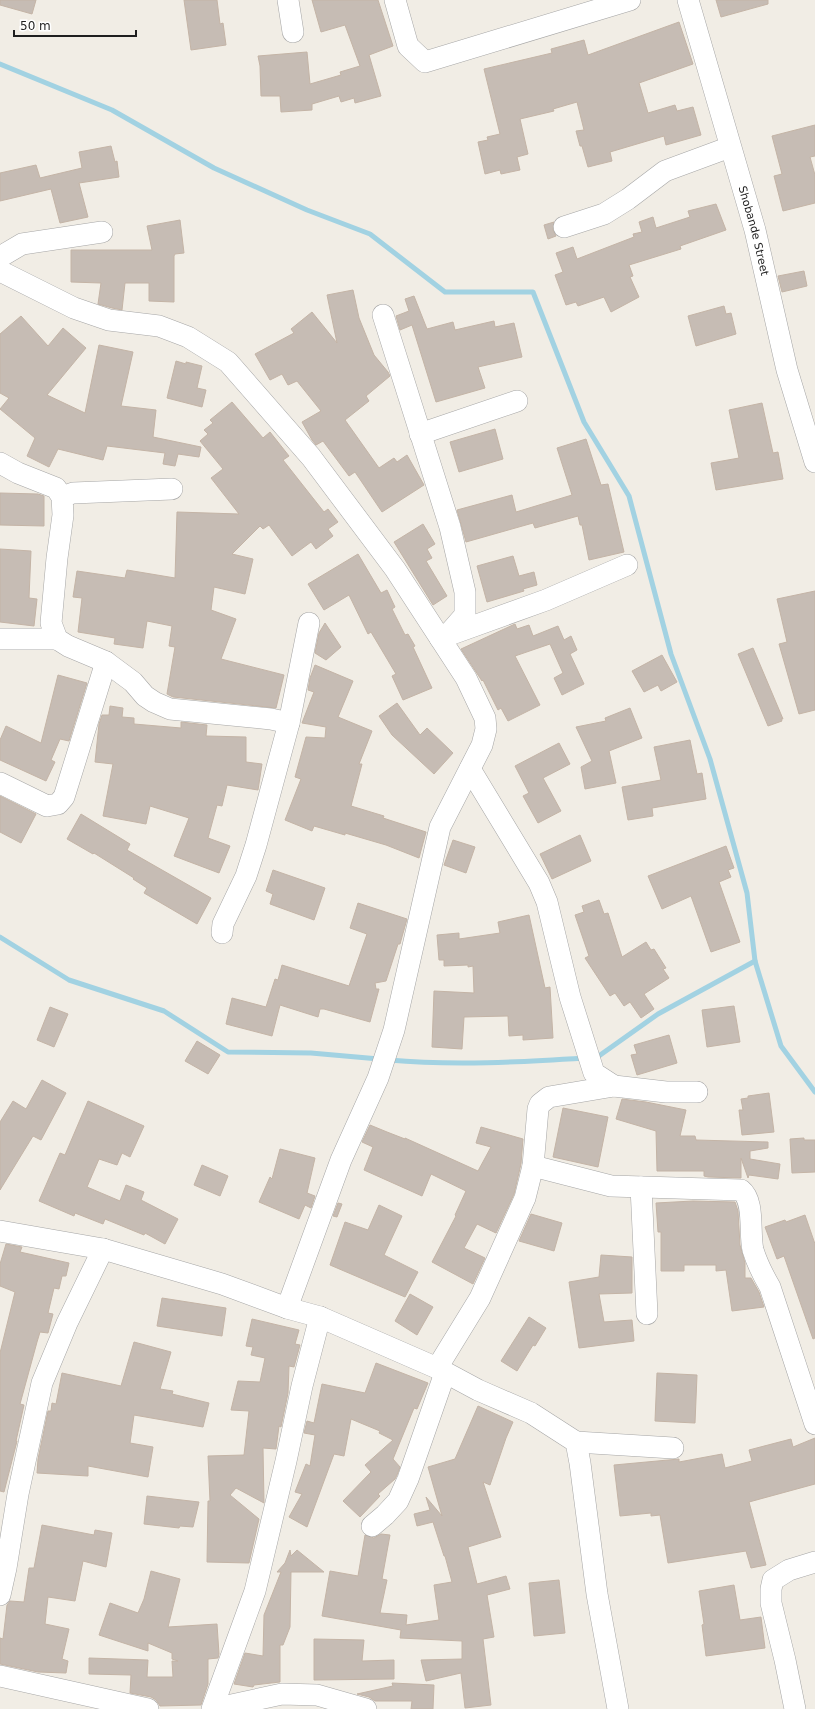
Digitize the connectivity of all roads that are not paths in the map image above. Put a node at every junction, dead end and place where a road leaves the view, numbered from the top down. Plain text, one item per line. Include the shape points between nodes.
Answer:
1 (288, 0) edge
2 (395, 0) edge
3 (630, 0) edge
4 (688, 0) edge
5 (294, 32) dead end
6 (730, 147) junction
7 (564, 227) dead end
8 (102, 232) dead end
9 (0, 257) edge
10 (0, 271) edge
11 (383, 315) dead end
12 (518, 401) dead end
13 (420, 434) junction
14 (815, 462) edge
15 (0, 463) edge
16 (172, 489) dead end
17 (62, 496) junction
18 (627, 565) dead end
19 (309, 623) dead end
20 (57, 638) junction
21 (440, 638) junction
22 (0, 639) edge
23 (106, 662) junction
24 (289, 723) junction
25 (470, 769) junction
26 (0, 783) edge
27 (222, 933) dead end
28 (614, 1086) junction
29 (697, 1092) dead end
30 (533, 1166) junction
31 (641, 1187) junction
32 (0, 1231) edge
33 (103, 1249) junction
34 (287, 1308) junction
35 (647, 1314) dead end
36 (320, 1317) junction
37 (441, 1371) junction
38 (815, 1424) edge
39 (576, 1442) junction
40 (673, 1448) dead end
41 (372, 1526) dead end
42 (815, 1562) edge
43 (0, 1595) edge
44 (0, 1676) edge
45 (148, 1709) edge
46 (213, 1709) edge
47 (366, 1709) edge
48 (618, 1709) edge
49 (796, 1709) edge

1 - 5 street
2 - 3 street via 408,46 425,62
4 - 6 street, Shobande Street
6 - 7 street via 665,171 604,214
6 - 14 street, Shobande Street via 755,230 788,370
8 - 9 street via 22,244
10 - 21 street via 74,308 109,320 159,326 188,337 228,362 312,457 395,569
11 - 13 street
12 - 13 street
13 - 21 street via 450,527 465,592 465,615 451,631
15 - 17 street via 56,488
16 - 17 street via 73,493
17 - 20 street via 63,516 51,623
18 - 21 street via 546,600
19 - 24 street
20 - 22 street
20 - 23 street via 68,646
21 - 25 street via 466,678 485,718 486,729 482,744
23 - 24 street via 133,682 145,696 170,709
23 - 26 street via 64,797 58,804 47,806
24 - 27 street via 256,845 246,876 223,924
25 - 28 street via 539,884 547,902 570,997 594,1073
25 - 34 street via 440,827 394,1030 378,1078 341,1160
28 - 29 street via 666,1092
28 - 30 street via 549,1097 540,1104
30 - 31 street via 611,1186
30 - 37 street via 525,1198 480,1298
31 - 35 street
31 - 38 street via 741,1190 746,1194 749,1201 753,1248 760,1271 770,1287
32 - 33 street
33 - 34 street via 222,1284
33 - 43 street via 67,1323 42,1383
34 - 36 street
36 - 37 street
36 - 46 street via 255,1591
37 - 39 street via 531,1413
37 - 41 street via 408,1479 398,1501
39 - 40 street
39 - 48 street via 597,1594
42 - 49 street via 789,1570 773,1580 770,1588 771,1603
44 - 45 street
46 - 47 street via 282,1694 316,1695

